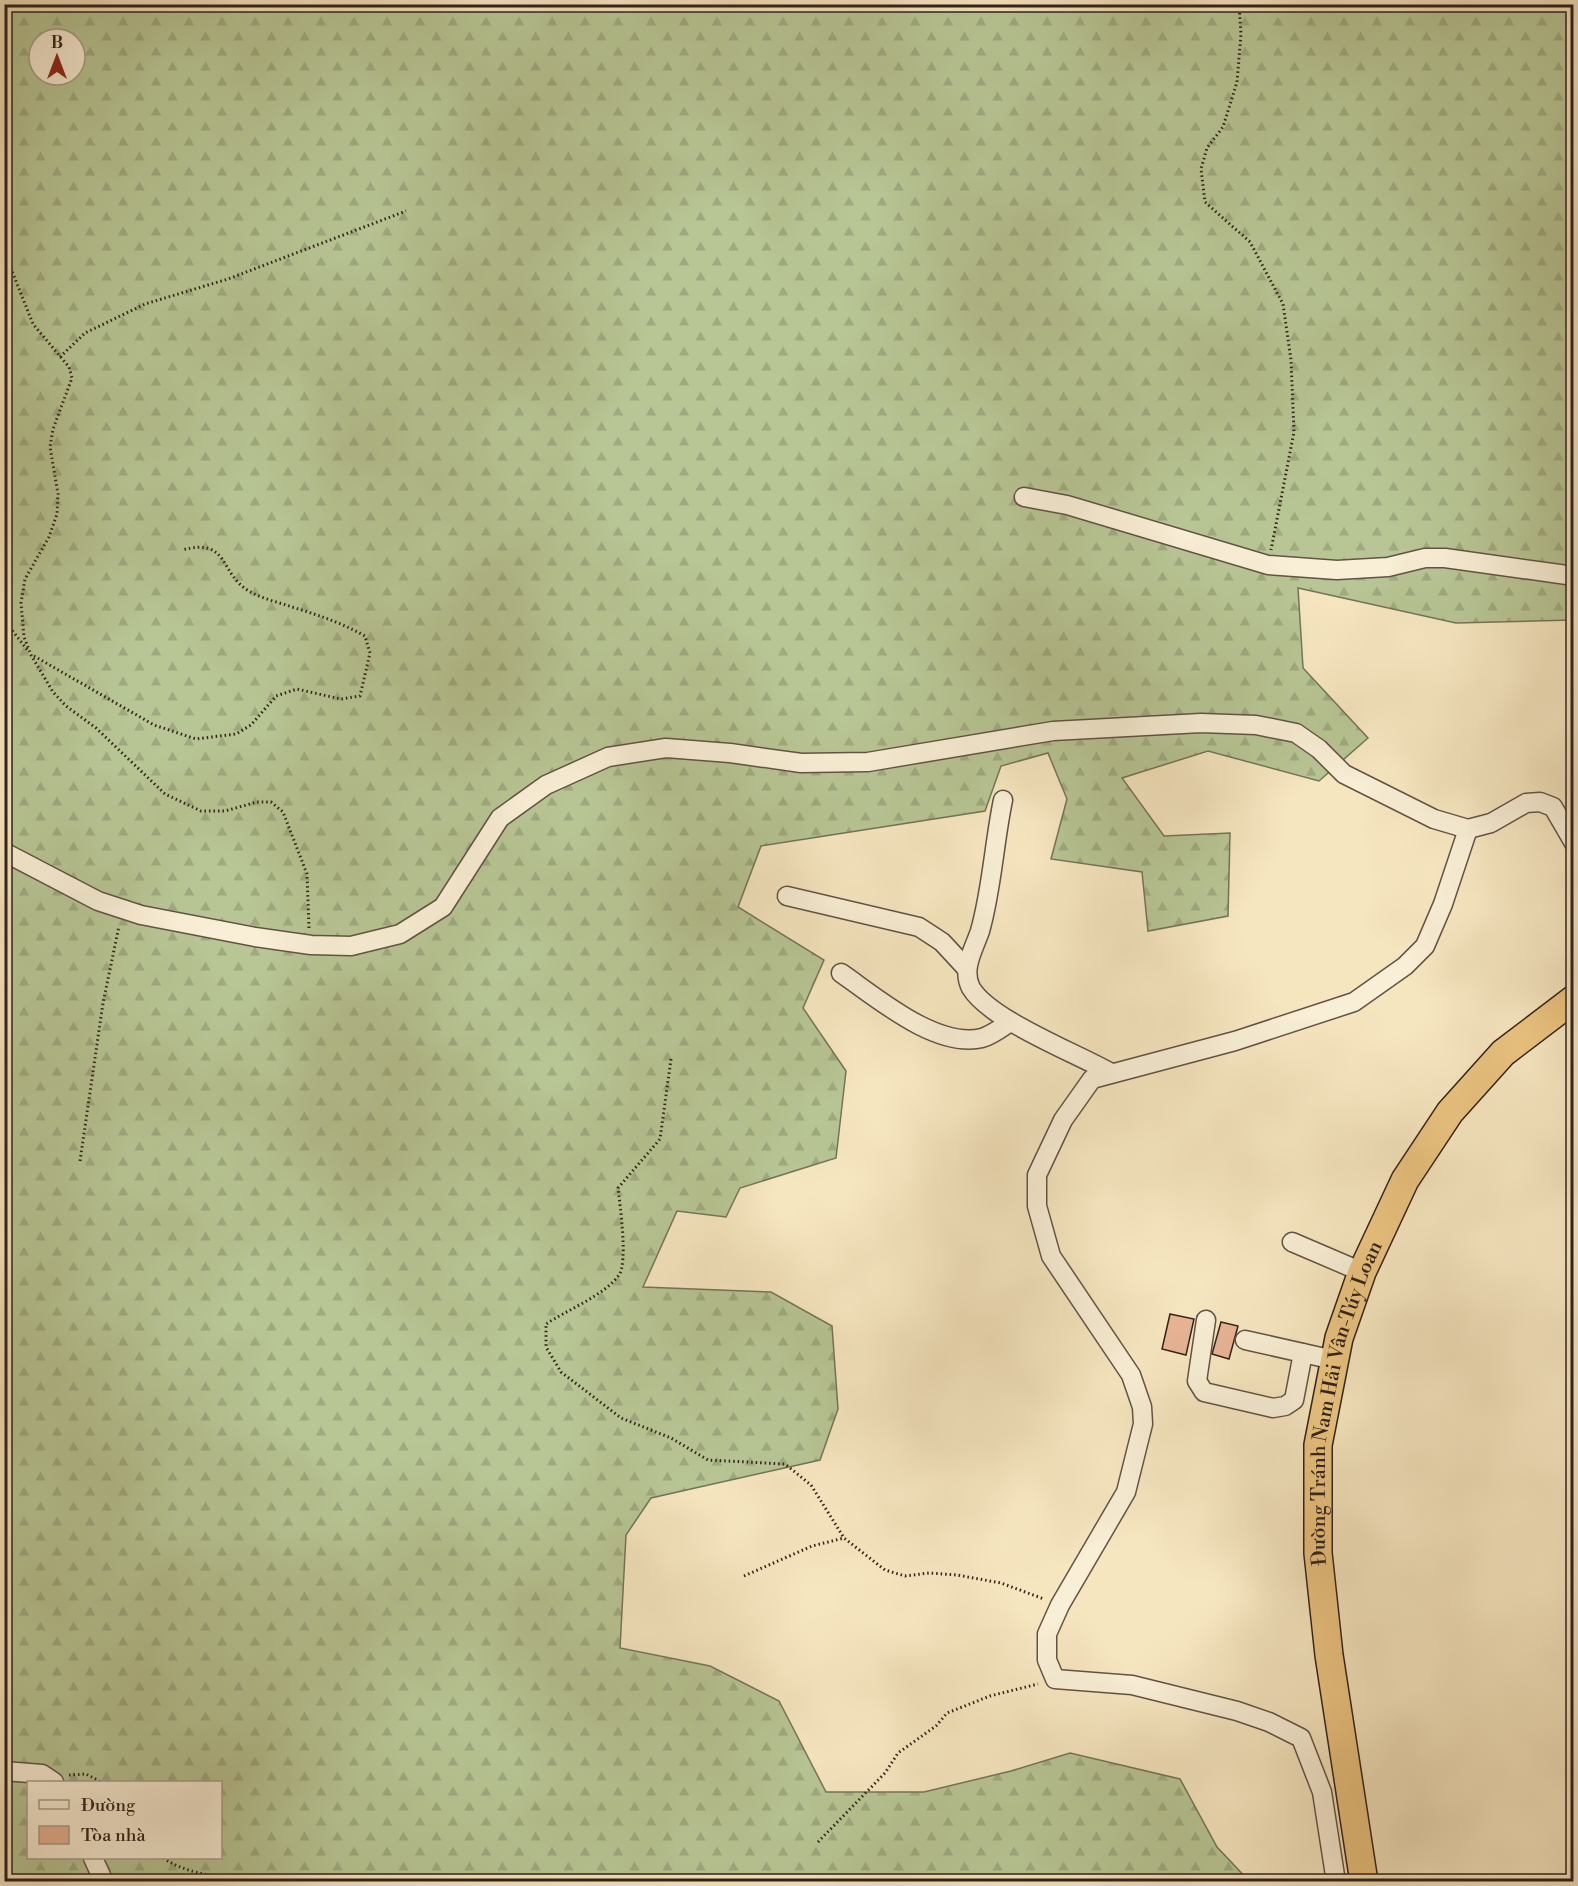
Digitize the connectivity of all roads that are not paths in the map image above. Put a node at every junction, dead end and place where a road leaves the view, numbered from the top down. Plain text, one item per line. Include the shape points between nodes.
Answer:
1 (1024, 497) dead end
2 (1574, 576) edge
3 (1003, 800) dead end
4 (1468, 830) junction
5 (1574, 843) edge
6 (4, 852) edge
7 (787, 896) dead end
8 (966, 969) junction
9 (841, 973) dead end
10 (1574, 999) edge
11 (1010, 1022) junction
12 (1111, 1073) junction
13 (1292, 1242) dead end
14 (1362, 1272) junction
15 (1206, 1320) dead end
16 (1245, 1340) dead end
17 (1303, 1353) junction
18 (1335, 1360) junction
19 (4, 1771) edge
20 (59, 1781) edge
21 (94, 1859) edge
22 (104, 1881) edge
23 (1336, 1881) edge
24 (1364, 1881) edge

1 - 2 street via 1067,505 1268,565 1337,570 1445,558
3 - 8 street via 982,922
4 - 5 street via 1491,823 1526,803 1540,802 1553,807
4 - 6 street via 1434,819 1344,774 1296,733 1256,724 1201,723 1053,731 868,762 801,763 666,748 608,757 546,785 500,818 443,907 400,934 351,946 311,945 123,909 98,901
4 - 12 street via 1425,946 1405,966 1354,1002 1235,1041
7 - 8 street via 919,927 942,942
8 - 11 street via 973,991
9 - 11 street via 895,1011 945,1036 984,1037
10 - 14 highway, Đường Tránh Nam Hải Vân-Túy Loan via 1503,1053 1450,1112 1405,1180
11 - 12 street
12 - 23 street via 1092,1079 1063,1120 1037,1175 1036,1206 1051,1256 1131,1375 1142,1407 1143,1424 1126,1492 1060,1605 1047,1634 1047,1660 1054,1679 1132,1685 1237,1711 1301,1738 1322,1792
13 - 14 street
14 - 18 highway, Đường Tránh Nam Hải Vân-Túy Loan
15 - 17 street via 1197,1381 1203,1392 1273,1408 1285,1407 1294,1400
16 - 17 street
17 - 18 street
18 - 24 highway, Đường Tránh Nam Hải Vân-Túy Loan via 1318,1445 1318,1552 1329,1655
19 - 20 street via 42,1774
21 - 22 street

